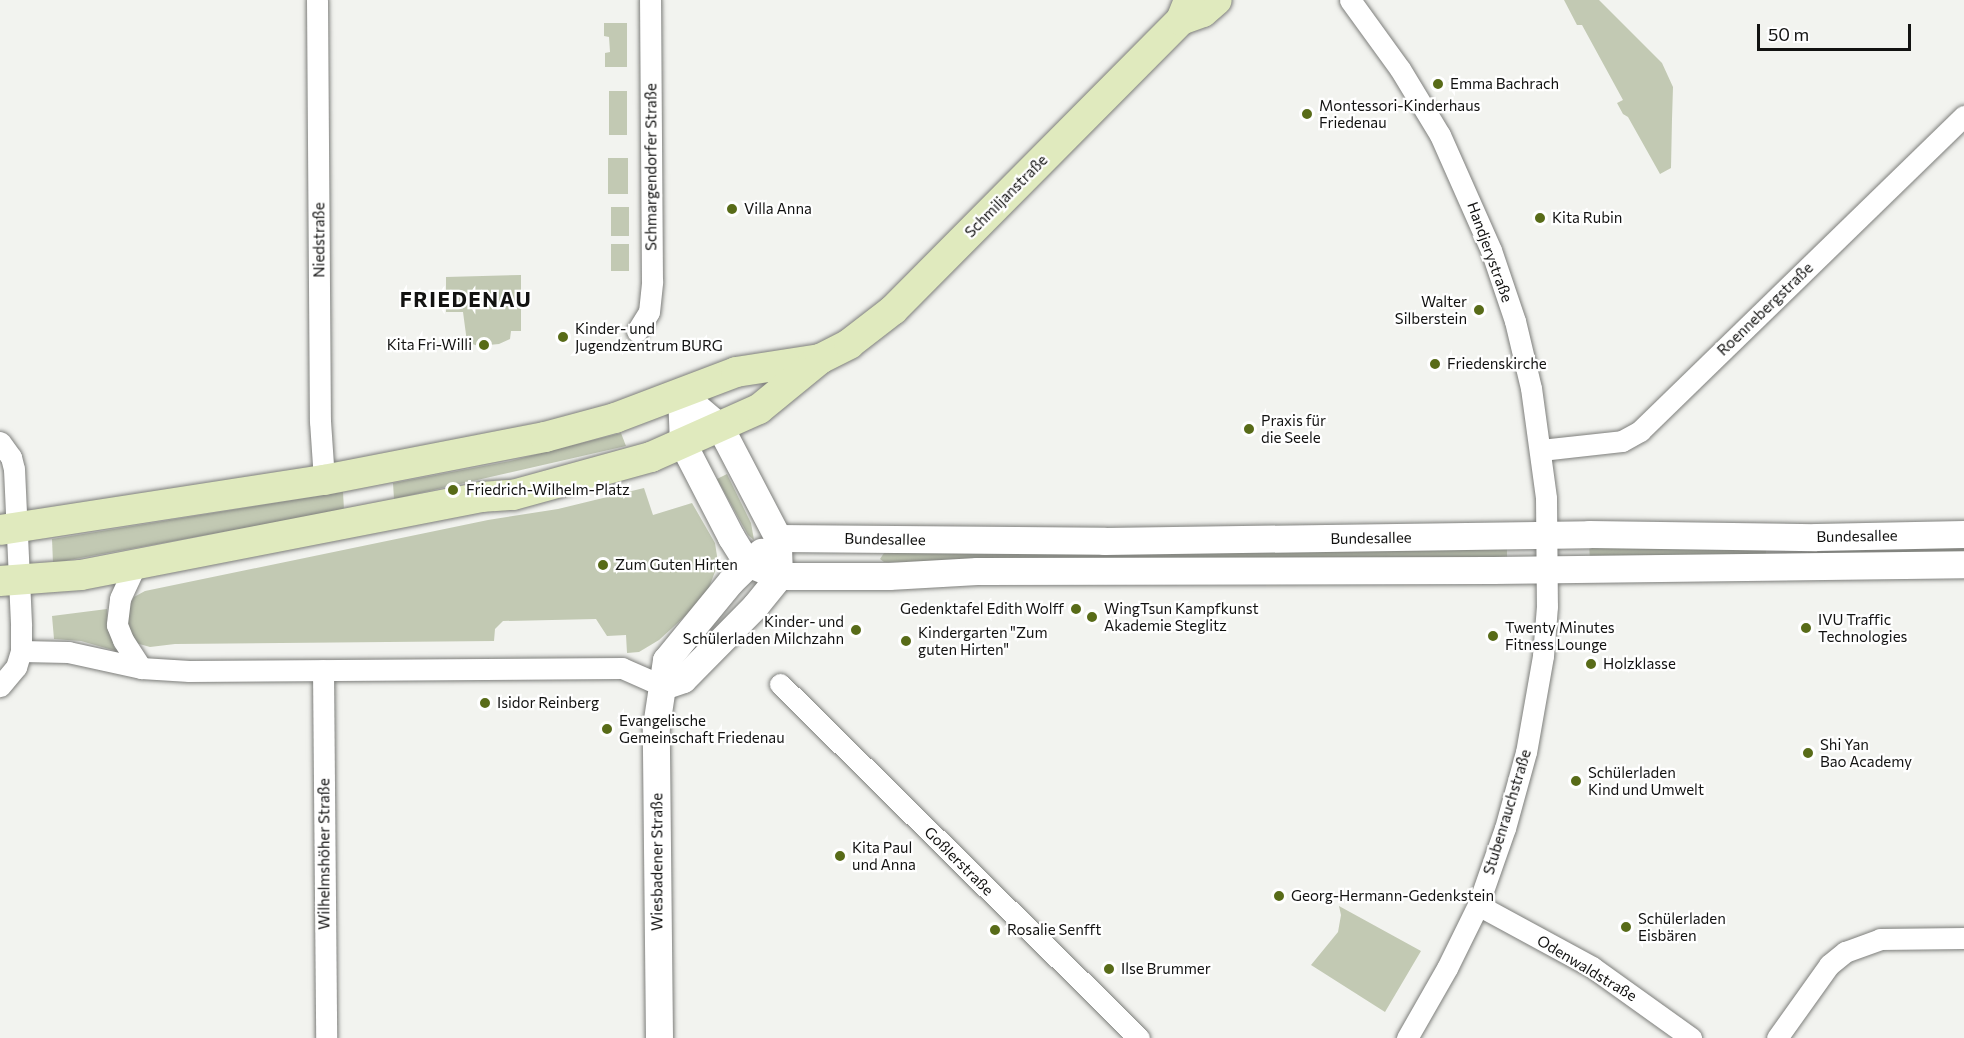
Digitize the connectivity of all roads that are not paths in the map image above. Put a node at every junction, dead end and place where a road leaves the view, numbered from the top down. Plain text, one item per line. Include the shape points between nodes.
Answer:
1 (317, 0) edge
2 (650, 0) edge
3 (1217, 0) edge
4 (1350, 0) edge
5 (1185, 10) edge
6 (1964, 116) edge
7 (636, 331) dead end
8 (820, 359) junction
9 (681, 394) junction
10 (720, 427) junction
11 (0, 442) edge
12 (683, 444) junction
13 (1541, 450) junction
14 (324, 480) junction
15 (9, 529) edge
16 (1964, 534) edge
17 (1546, 535) junction
18 (778, 538) junction
19 (747, 563) junction
20 (136, 564) junction
21 (1964, 564) edge
22 (1546, 569) junction
23 (779, 576) junction
24 (10, 580) edge
25 (21, 651) junction
26 (141, 668) junction
27 (323, 670) junction
28 (780, 684) dead end
29 (0, 686) edge
30 (663, 686) junction
31 (1478, 905) junction
32 (1964, 938) edge
33 (326, 1038) edge
34 (659, 1038) edge
35 (1139, 1038) edge
36 (1407, 1038) edge
37 (1691, 1038) edge
38 (1777, 1038) edge

1 - 14 street, Niedstraße
2 - 7 street, Schmargendorfer Straße via 652,281 648,312
3 - 5 main road, Schmiljanstraße via 1203,12
4 - 13 street, Handjerystraße via 1440,135 1479,219 1523,351
5 - 8 main road, Schmiljanstraße via 893,310 849,344
6 - 13 street, Roennebergstraße via 1640,431 1622,441
8 - 9 main road, Schmiljanstraße via 736,372
8 - 10 main road, Schmiljanstraße via 759,409
9 - 10 street
9 - 12 street
9 - 14 main road via 585,428
10 - 12 main road
10 - 18 street
11 - 15 street via 13,463
12 - 19 street
12 - 20 main road via 628,464 513,495 481,497
13 - 17 street, Handjerystraße
14 - 15 main road
15 - 24 street
16 - 17 street, Bundesallee
17 - 18 street, Bundesallee via 1119,541
17 - 22 street, Stubenrauchstraße
18 - 19 street
18 - 23 street
19 - 23 street
19 - 30 street via 666,660
20 - 24 main road
20 - 26 street via 120,599 117,625
21 - 22 street, Bundesallee
22 - 23 street, Bundesallee via 977,571
22 - 31 street, Stubenrauchstraße via 1543,656 1530,730 1505,828
23 - 30 street via 683,679
24 - 25 street
25 - 26 street via 89,655
25 - 29 street via 16,667
26 - 27 street
27 - 30 street via 622,668
27 - 33 street, Wilhelmshöher Straße
28 - 35 street, Goßlerstraße
30 - 34 street, Wiesbadener Straße via 656,726
31 - 36 street, Stubenrauchstraße
31 - 37 street, Odenwaldstraße via 1599,972
32 - 38 street via 1880,939 1845,952 1829,965

